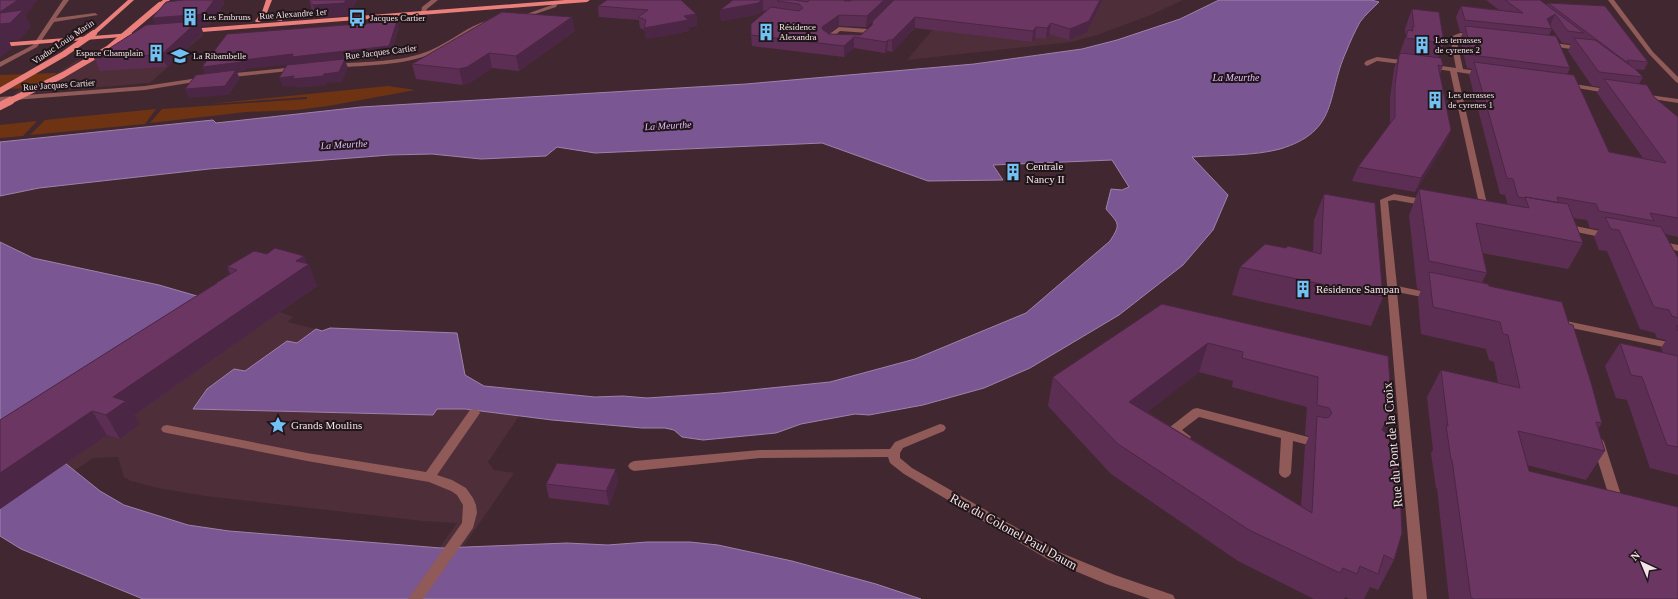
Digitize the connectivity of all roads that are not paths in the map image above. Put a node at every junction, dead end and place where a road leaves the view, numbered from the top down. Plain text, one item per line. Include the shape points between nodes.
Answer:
1 (66, 0) edge
2 (131, 0) edge
3 (167, 0) edge
4 (270, 0) edge
5 (435, 0) edge
6 (587, 0) edge
7 (1611, 0) edge
8 (555, 3) junction
9 (539, 4) junction
10 (539, 11) junction
11 (423, 12) junction
12 (95, 15) dead end
13 (262, 16) junction
14 (512, 19) edge
15 (51, 20) junction
16 (494, 21) edge
17 (296, 23) junction
18 (252, 26) junction
19 (180, 32) edge
20 (137, 35) edge
21 (1486, 36) edge
22 (864, 39) edge
23 (1579, 40) edge
24 (37, 43) junction
25 (841, 43) edge
26 (1538, 43) edge
27 (0, 46) edge
28 (1367, 64) dead end
29 (0, 65) edge
30 (328, 66) edge
31 (305, 69) edge
32 (1456, 70) junction
33 (1491, 75) edge
34 (1678, 81) edge
35 (1560, 84) edge
36 (0, 91) edge
37 (1638, 92) edge
38 (1622, 93) edge
39 (0, 99) edge
40 (1678, 101) edge
41 (0, 106) edge
42 (1440, 205) edge
43 (1485, 213) edge
44 (1554, 226) edge
45 (1616, 237) edge
46 (1647, 242) edge
47 (1678, 248) edge
48 (1393, 288) junction
49 (1439, 297) edge
50 (1566, 338) edge
51 (1678, 347) edge
52 (474, 413) dead end
53 (940, 428) dead end
54 (167, 429) dead end
55 (1596, 434) edge
56 (1287, 436) junction
57 (1194, 442) edge
58 (1312, 442) dead end
59 (894, 453) junction
60 (1395, 465) edge
61 (634, 466) dead end
62 (1408, 468) junction
63 (1285, 473) dead end
64 (429, 477) junction
65 (1602, 495) edge
66 (415, 599) edge
67 (1168, 599) edge
68 (1420, 599) edge

1 - 15 street
2 - 36 main road, Viaduc Louis Marin, bridge via 94,33 64,54
3 - 41 main road, bridge via 109,48 63,75
4 - 13 main road
5 - 11 street via 424,8
6 - 8 main road, Rue Alexandre 1er
7 - 34 street via 1651,53
8 - 9 main road, Rue Alexandre 1er
8 - 10 street via 554,6
9 - 10 street
9 - 11 main road, Rue Alexandre 1er
10 - 14 street
11 - 17 main road, Rue Alexandre 1er
12 - 15 street
13 - 17 main road
13 - 18 main road
15 - 24 street
16 - 30 street, Rue Jacques Cartier via 483,24 436,50 416,57
17 - 18 main road, Rue Alexandre 1er
18 - 19 main road, Rue Alexandre 1er
20 - 24 main road
21 - 32 street via 1453,37
22 - 25 street via 870,29 839,29 826,39 829,42
23 - 26 street via 1591,50
24 - 27 main road
24 - 29 street
28 - 32 street via 1377,59
31 - 39 street, Rue Jacques Cartier via 146,88
32 - 33 street
32 - 43 street
35 - 38 street
37 - 40 street via 1646,96
42 - 48 street, Rue du Pont de la Croix via 1390,198 1384,200
44 - 45 street
46 - 47 street
48 - 49 street
48 - 62 street, Rue du Pont de la Croix
50 - 51 street via 1558,323
52 - 64 street
53 - 59 street via 899,445
54 - 64 street via 307,457
55 - 65 street via 1616,498
56 - 57 street via 1197,412 1174,430
56 - 58 street
56 - 63 street
59 - 61 street via 760,454
59 - 67 street, Rue du Colonel Paul Daum via 894,460 908,471 1070,564
60 - 62 street
62 - 68 street, Rue du Pont de la Croix
64 - 66 street via 448,483 461,491 470,500 471,514 468,524

